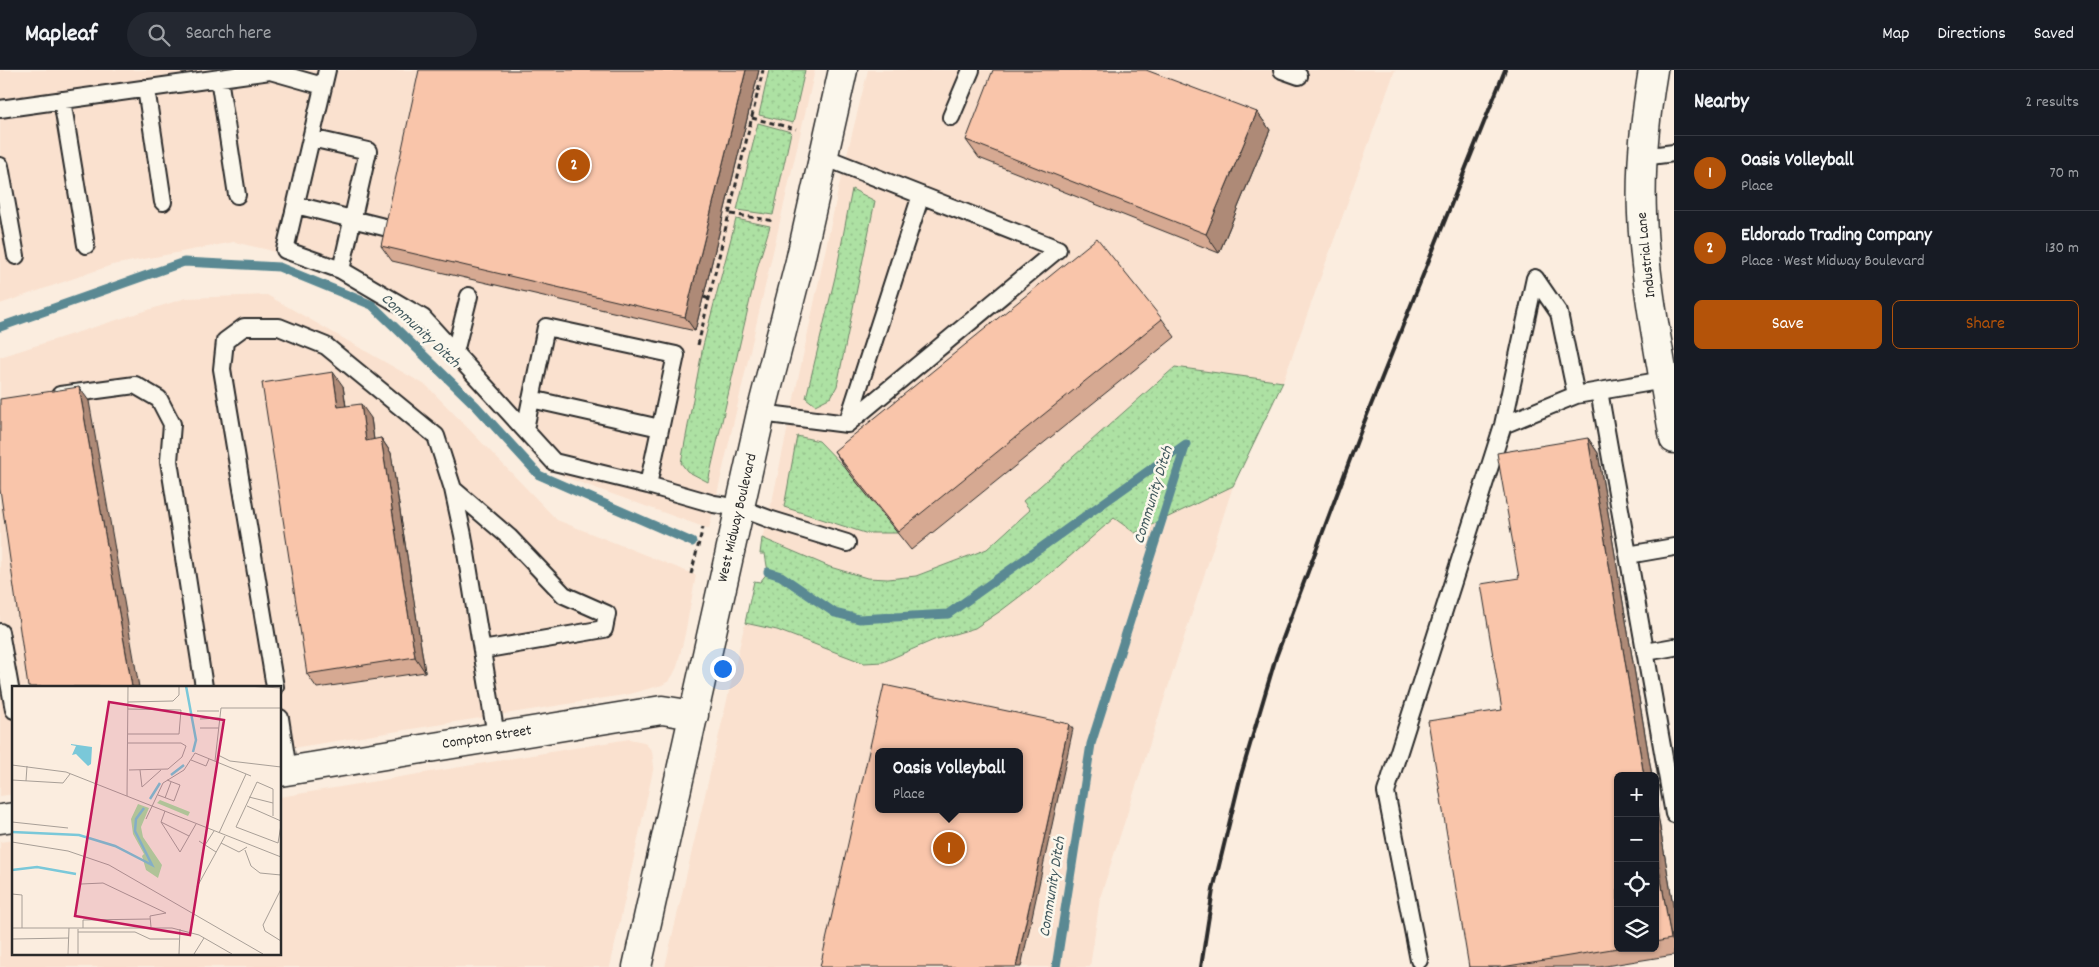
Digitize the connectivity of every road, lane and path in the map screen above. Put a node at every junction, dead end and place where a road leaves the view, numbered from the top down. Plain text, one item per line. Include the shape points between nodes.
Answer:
1 (270, 70) edge
2 (327, 70) edge
3 (763, 70) edge
4 (843, 70) edge
5 (971, 70) edge
6 (1282, 70) edge
7 (1653, 70) edge
8 (1299, 76) dead end
9 (219, 78) junction
10 (323, 86) junction
11 (146, 88) junction
12 (62, 100) junction
13 (0, 109) edge
14 (752, 118) junction
15 (951, 118) dead end
16 (796, 129) dead end
17 (311, 138) junction
18 (1674, 153) edge
19 (824, 157) junction
20 (1642, 157) junction
21 (0, 166) edge
22 (236, 195) dead end
23 (921, 196) junction
24 (164, 202) dead end
25 (296, 205) junction
26 (731, 214) junction
27 (353, 218) junction
28 (775, 221) dead end
29 (392, 229) edge
30 (86, 246) dead end
31 (16, 256) dead end
32 (341, 270) junction
33 (468, 296) dead end
34 (704, 297) dead end
35 (709, 299) junction
36 (698, 345) dead end
37 (454, 352) junction
38 (1664, 380) junction
39 (1599, 391) junction
40 (1576, 395) junction
41 (48, 396) edge
42 (531, 399) junction
43 (761, 413) junction
44 (847, 424) junction
45 (1503, 425) junction
46 (660, 428) junction
47 (524, 429) junction
48 (1673, 431) edge
49 (648, 485) junction
50 (453, 488) junction
51 (740, 508) junction
52 (703, 527) dead end
53 (847, 543) dead end
54 (1674, 547) edge
55 (1628, 555) junction
56 (691, 574) dead end
57 (0, 632) edge
58 (1674, 647) edge
59 (482, 650) junction
60 (1646, 652) junction
61 (204, 686) edge
62 (275, 686) edge
63 (12, 699) edge
64 (694, 715) junction
65 (281, 731) edge
66 (496, 736) junction
67 (1668, 746) edge
68 (284, 771) edge
69 (1674, 814) edge
70 (1419, 960) dead end
71 (637, 967) edge

1 - 9 lane
1 - 10 lane
2 - 10 lane
3 - 14 path
4 - 19 street, West Midway Boulevard
5 - 15 lane
6 - 8 lane
7 - 20 street, Industrial Lane
9 - 11 lane
9 - 22 lane
10 - 17 lane
11 - 12 lane
11 - 24 lane
12 - 13 lane
12 - 30 lane
14 - 16 path
14 - 26 path
17 - 25 lane
17 - 27 lane via 368,151
18 - 20 lane
19 - 23 lane
19 - 43 street, West Midway Boulevard
20 - 38 street, Industrial Lane via 1642,215
21 - 31 lane
23 - 44 lane
23 - 44 lane via 1058,250
25 - 27 lane
25 - 32 lane via 285,250
26 - 28 path
26 - 35 path
27 - 29 lane
27 - 32 lane
32 - 37 lane via 424,318
33 - 37 lane
34 - 35 path
35 - 36 path
37 - 47 lane
38 - 39 lane
38 - 48 street, Industrial Lane
39 - 40 lane
39 - 55 lane
40 - 45 lane
40 - 45 lane via 1559,313 1535,278
41 - 61 lane via 135,385 159,399 172,424 169,461
42 - 46 lane
42 - 46 lane via 546,327 676,355
42 - 47 lane
43 - 44 lane
43 - 51 street, West Midway Boulevard
45 - 70 lane via 1386,792
46 - 49 lane
47 - 49 lane via 554,462
49 - 51 lane
50 - 59 lane
50 - 59 lane via 508,537 564,595 607,614 604,630
50 - 62 lane via 436,436 326,346 279,327 244,327 225,341 222,369
51 - 53 lane
51 - 64 street, West Midway Boulevard
52 - 56 path
54 - 55 lane
55 - 60 lane
57 - 63 lane
58 - 60 lane
59 - 66 lane
60 - 67 lane
64 - 66 street, Compton Street via 662,710
64 - 71 street, West Midway Boulevard
65 - 68 lane
66 - 68 street, Compton Street
67 - 69 lane

